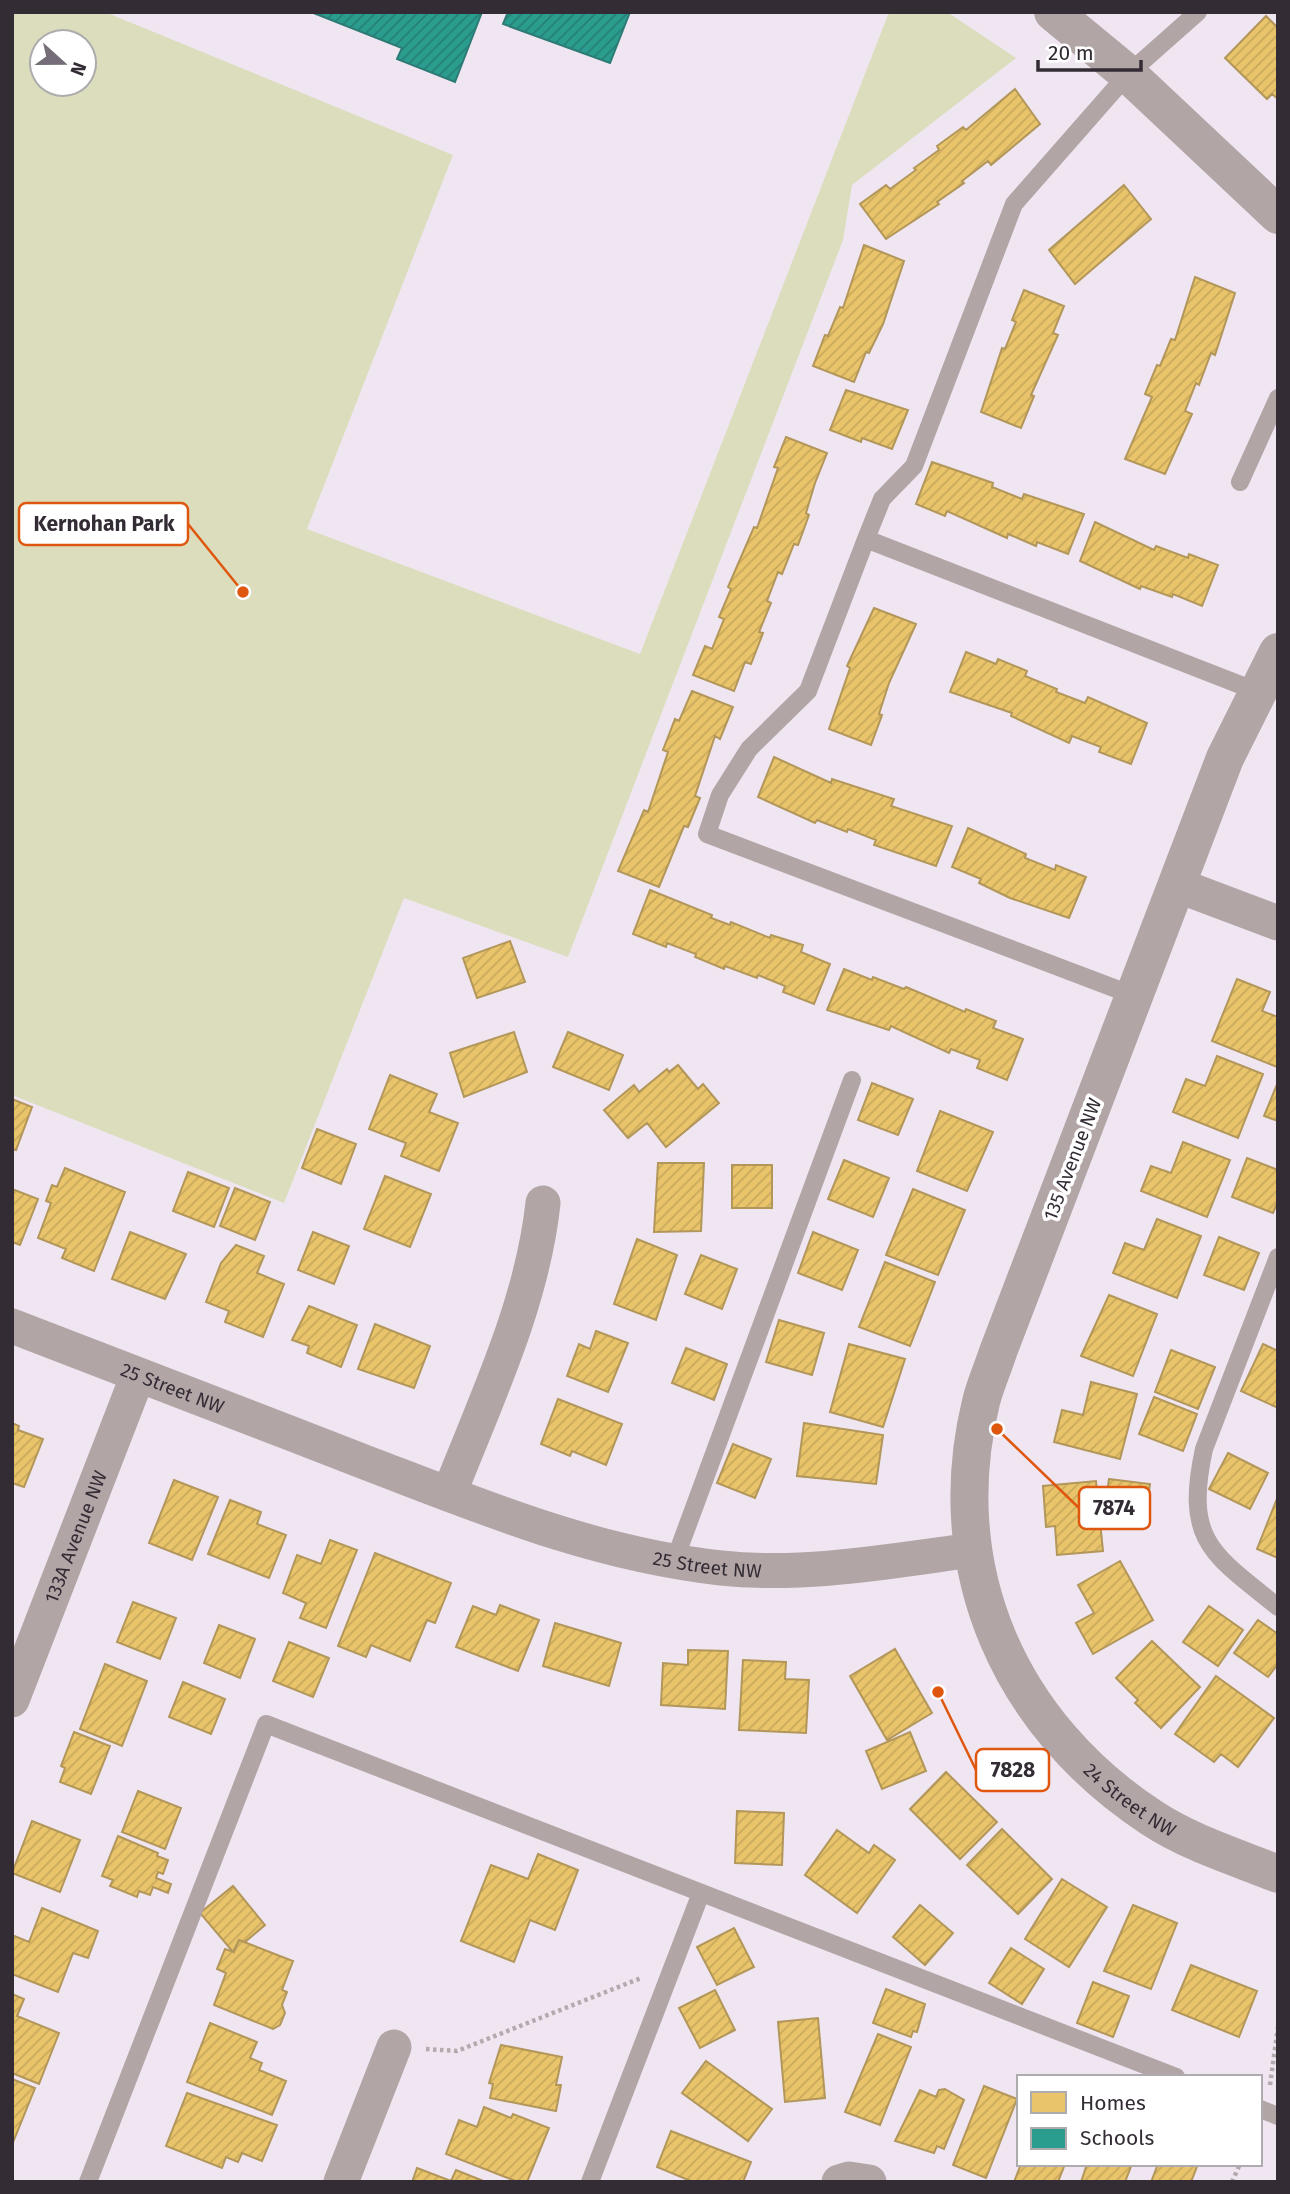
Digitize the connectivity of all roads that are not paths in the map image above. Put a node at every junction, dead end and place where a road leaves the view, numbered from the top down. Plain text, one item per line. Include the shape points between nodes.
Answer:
1 (1053, 12) edge
2 (1198, 12) edge
3 (1128, 74) junction
4 (1278, 215) edge
5 (1278, 398) edge
6 (1240, 482) dead end
7 (866, 539) junction
8 (1278, 653) edge
9 (1256, 691) junction
10 (1177, 885) junction
11 (1278, 923) edge
12 (1135, 996) junction
13 (852, 1080) dead end
14 (543, 1203) dead end
15 (1278, 1256) edge
16 (12, 1326) edge
17 (138, 1375) junction
18 (449, 1494) junction
19 (973, 1550) junction
20 (674, 1562) junction
21 (1278, 1607) edge
22 (1018, 1680) joint
23 (12, 1700) edge
24 (1278, 1874) edge
25 (701, 1894) junction
26 (394, 2046) road end
27 (1171, 2075) edge
28 (88, 2182) edge
29 (341, 2182) edge
30 (590, 2182) edge
31 (839, 2182) edge
32 (869, 2182) edge

1 - 3 street
2 - 3 lane
3 - 4 street
3 - 7 lane via 1014,204 914,466 882,499
5 - 6 lane
7 - 9 lane
7 - 12 lane via 808,691 749,749 720,795 706,834
8 - 9 street, 135 Avenue NW
9 - 10 street, 135 Avenue NW
10 - 11 street
10 - 12 street, 135 Avenue NW
12 - 19 street, 135 Avenue NW via 981,1401 970,1499
13 - 20 lane
14 - 18 street via 526,1294
15 - 21 lane via 1197,1480 1205,1538 1217,1558
16 - 17 street, 25 Street NW
17 - 18 street, 25 Street NW
17 - 23 street, 133A Avenue NW
18 - 20 street, 25 Street NW via 555,1534
19 - 20 street, 25 Street NW via 830,1567 724,1568
19 - 22 street, 135 Avenue NW via 995,1635
22 - 24 street, 24 Street NW via 1074,1757 1116,1793 1194,1840
25 - 27 lane
25 - 28 lane via 266,1724
25 - 30 lane
26 - 29 street
31 - 32 street

